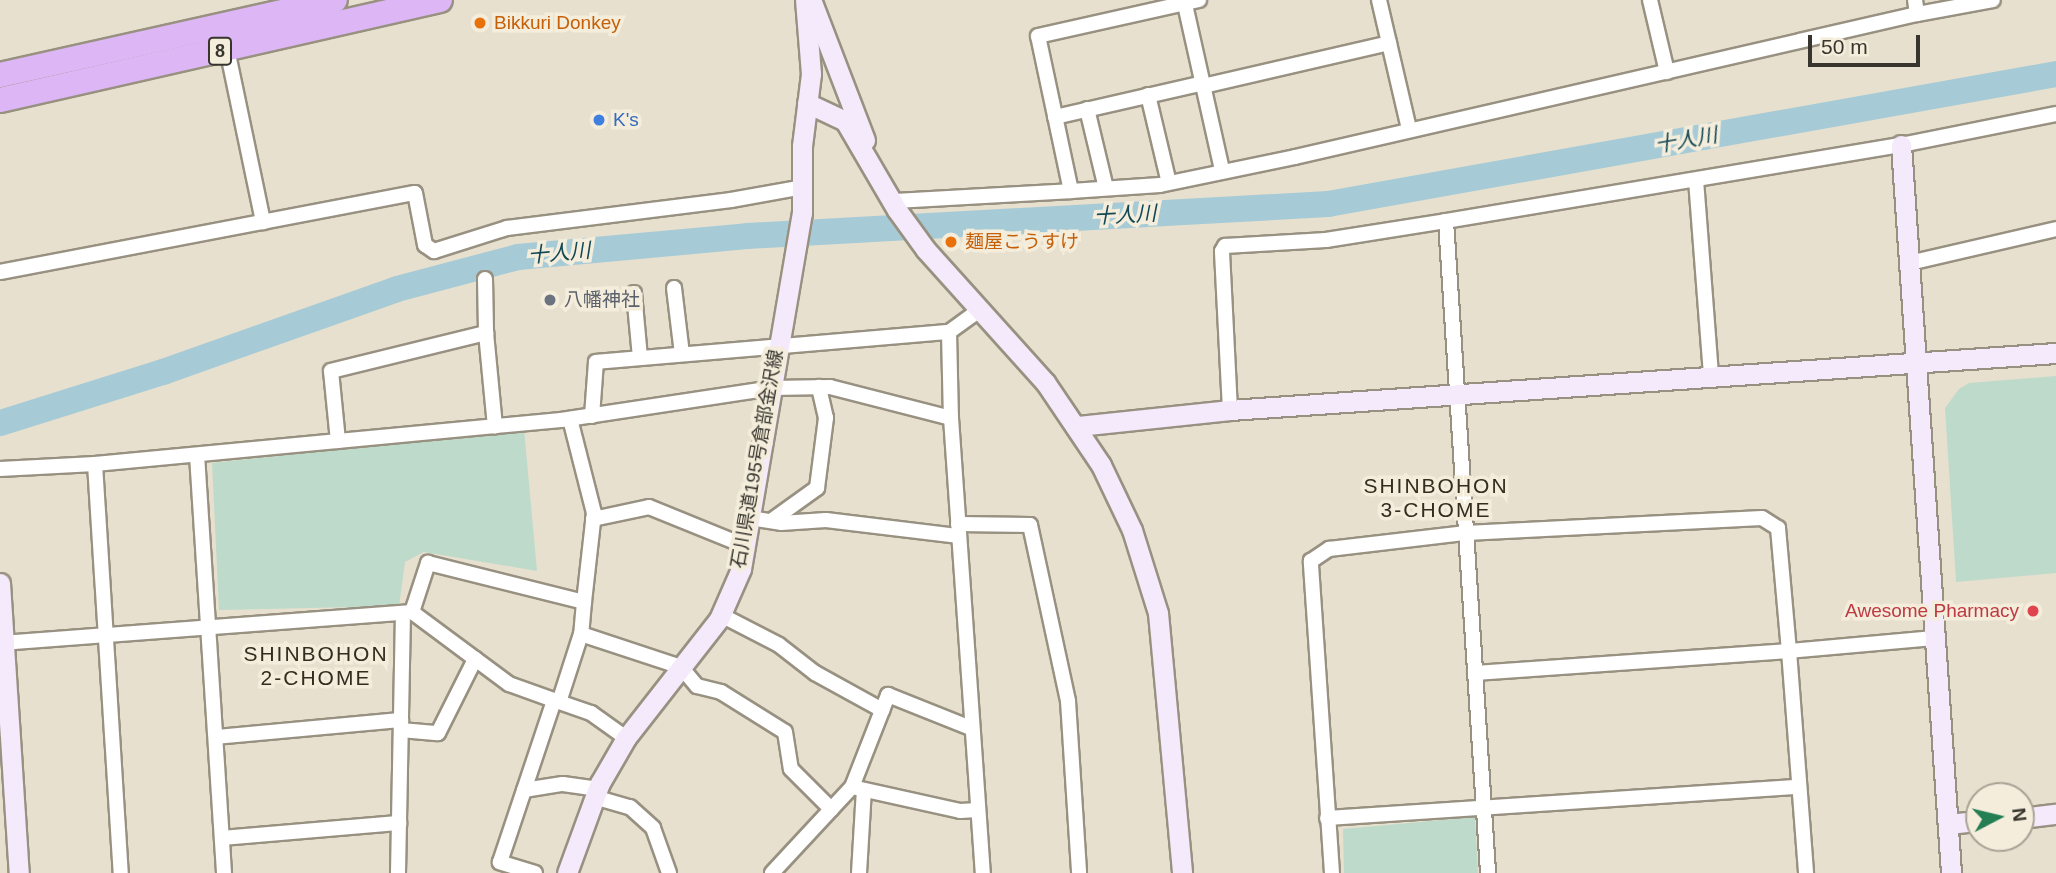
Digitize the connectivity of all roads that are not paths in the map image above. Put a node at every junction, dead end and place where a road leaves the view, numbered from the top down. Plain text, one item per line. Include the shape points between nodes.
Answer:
1 (335, 0) edge
2 (440, 0) edge
3 (805, 0) edge
4 (811, 0) edge
5 (1379, 0) edge
6 (1650, 0) edge
7 (1993, 0) edge
8 (1189, 1) edge
9 (1916, 7) edge
10 (1389, 43) junction
11 (227, 49) junction
12 (1667, 72) junction
13 (0, 75) edge
14 (1203, 84) junction
15 (1148, 95) junction
16 (0, 100) edge
17 (807, 103) junction
18 (1087, 110) junction
19 (2056, 114) edge
20 (1055, 117) junction
21 (1409, 129) junction
22 (1901, 145) junction
23 (870, 158) junction
24 (1222, 170) junction
25 (1696, 180) junction
26 (1169, 183) junction
27 (803, 187) junction
28 (1106, 188) junction
29 (1071, 191) junction
30 (895, 206) junction
31 (1446, 221) junction
32 (263, 222) junction
33 (2056, 229) edge
34 (1909, 263) junction
35 (0, 272) edge
36 (485, 279) dead end
37 (674, 288) dead end
38 (634, 293) dead end
39 (978, 311) junction
40 (949, 332) junction
41 (486, 333) junction
42 (777, 345) junction
43 (2056, 353) edge
44 (682, 354) junction
45 (639, 358) junction
46 (1916, 365) junction
47 (1711, 377) junction
48 (819, 387) junction
49 (772, 388) junction
50 (1458, 396) junction
51 (1230, 410) junction
52 (592, 416) junction
53 (951, 418) junction
54 (570, 419) junction
55 (1078, 426) junction
56 (495, 427) junction
57 (338, 441) junction
58 (197, 455) junction
59 (95, 464) junction
60 (0, 469) edge
61 (750, 518) junction
62 (593, 519) junction
63 (771, 521) junction
64 (958, 530) junction
65 (1466, 533) junction
66 (745, 546) junction
67 (0, 583) edge
68 (584, 602) junction
69 (407, 612) junction
70 (721, 615) junction
71 (208, 625) junction
72 (581, 634) junction
73 (106, 635) junction
74 (1935, 638) junction
75 (2, 642) edge
76 (1789, 651) junction
77 (475, 659) junction
78 (681, 667) junction
79 (1475, 673) junction
80 (556, 701) junction
81 (882, 710) junction
82 (401, 725) junction
83 (971, 727) junction
84 (216, 737) junction
85 (626, 738) junction
86 (1799, 787) junction
87 (858, 789) junction
88 (524, 790) junction
89 (595, 793) junction
90 (1484, 808) junction
91 (831, 809) junction
92 (978, 810) junction
93 (2056, 814) edge
94 (2035, 816) edge
95 (1327, 818) junction
96 (1965, 822) edge
97 (399, 823) junction
98 (1948, 824) junction
99 (223, 838) junction
100 (19, 873) edge
101 (121, 873) edge
102 (224, 873) edge
103 (398, 873) edge
104 (536, 873) edge
105 (567, 873) edge
106 (669, 873) edge
107 (772, 873) edge
108 (859, 873) edge
109 (983, 873) edge
110 (1079, 873) edge
111 (1182, 873) edge
112 (1332, 873) edge
113 (1488, 873) edge
114 (1806, 873) edge
115 (1951, 873) edge

1 - 13 highway, 8
2 - 11 highway, 8
3 - 17 street via 811,75
4 - 23 street
5 - 10 street
6 - 12 street
7 - 9 street
8 - 14 street
8 - 20 street via 1038,36
9 - 12 street
10 - 14 street
10 - 21 street
11 - 16 highway, 8
11 - 32 street
12 - 21 street
14 - 15 street
14 - 24 street
15 - 18 street
15 - 26 street
17 - 23 street via 845,121
17 - 27 street
18 - 20 street
18 - 28 street
19 - 22 street
20 - 29 street
21 - 24 street
22 - 25 street
22 - 34 street
23 - 30 street
24 - 26 street
25 - 31 street
25 - 47 street
26 - 28 street
27 - 32 street via 507,229 434,251 425,244 415,193
27 - 42 street, 石川県道195号倉部金沢線
28 - 29 street
29 - 30 street
30 - 39 street
31 - 50 street
31 - 51 street via 1326,240 1225,246
32 - 35 street
33 - 34 street
34 - 46 street
36 - 41 street
37 - 44 street
38 - 45 street
39 - 40 street
39 - 55 street via 1045,382
40 - 42 street
40 - 53 street
41 - 56 street
41 - 57 street via 331,370
42 - 44 street
42 - 49 street, 石川県道195号倉部金沢線
43 - 46 street
44 - 45 street
45 - 52 street via 596,362
46 - 47 street
46 - 74 street
47 - 50 street
48 - 49 street
48 - 53 street
48 - 63 street via 826,418 817,488
49 - 52 street
49 - 61 street, 石川県道195号倉部金沢線
50 - 51 street
50 - 65 street
51 - 55 street
52 - 54 street
53 - 64 street
54 - 56 street
54 - 62 street
55 - 111 street via 1132,530 1158,613
56 - 57 street
57 - 58 street
58 - 59 street
58 - 71 street
59 - 60 street
59 - 73 street
61 - 63 street
61 - 66 street, 石川県道195号倉部金沢線
62 - 66 street via 649,507
62 - 68 street
63 - 64 street via 827,520
64 - 83 street
64 - 110 street via 1030,525 1068,701
65 - 76 street via 1762,518 1778,528
65 - 79 street
65 - 95 street via 1329,549 1311,561
66 - 70 street, 石川県道195号倉部金沢線 via 741,569
67 - 75 street
68 - 69 street via 428,563
68 - 72 street
69 - 71 street
69 - 77 street
69 - 82 street
70 - 78 street, 石川県道195号倉部金沢線
70 - 81 street via 779,645 815,673
71 - 73 street
71 - 84 street
72 - 78 street
72 - 80 street
73 - 75 street
73 - 101 street
74 - 76 street
74 - 98 street
75 - 100 street
76 - 79 street
76 - 86 street
77 - 80 street via 509,684
77 - 82 street via 438,733
78 - 85 street, 石川県道195号倉部金沢線
78 - 91 street via 696,686 721,692 785,732 791,769
79 - 90 street
80 - 85 street via 592,713
80 - 88 street
81 - 83 street via 888,695
81 - 87 street
82 - 84 street
82 - 97 street
83 - 92 street
84 - 99 street
85 - 89 street, 石川県道195号倉部金沢線
86 - 90 street
86 - 114 street
87 - 91 street
87 - 92 street via 960,811
87 - 108 street
88 - 89 street via 563,784
88 - 104 street via 500,862
89 - 105 street, 石川県道195号倉部金沢線
89 - 106 street via 630,807 653,828
90 - 95 street
90 - 113 street
91 - 107 street
92 - 109 street
93 - 94 street
95 - 112 street
96 - 98 street
97 - 99 street
97 - 103 street
98 - 115 street
99 - 102 street

